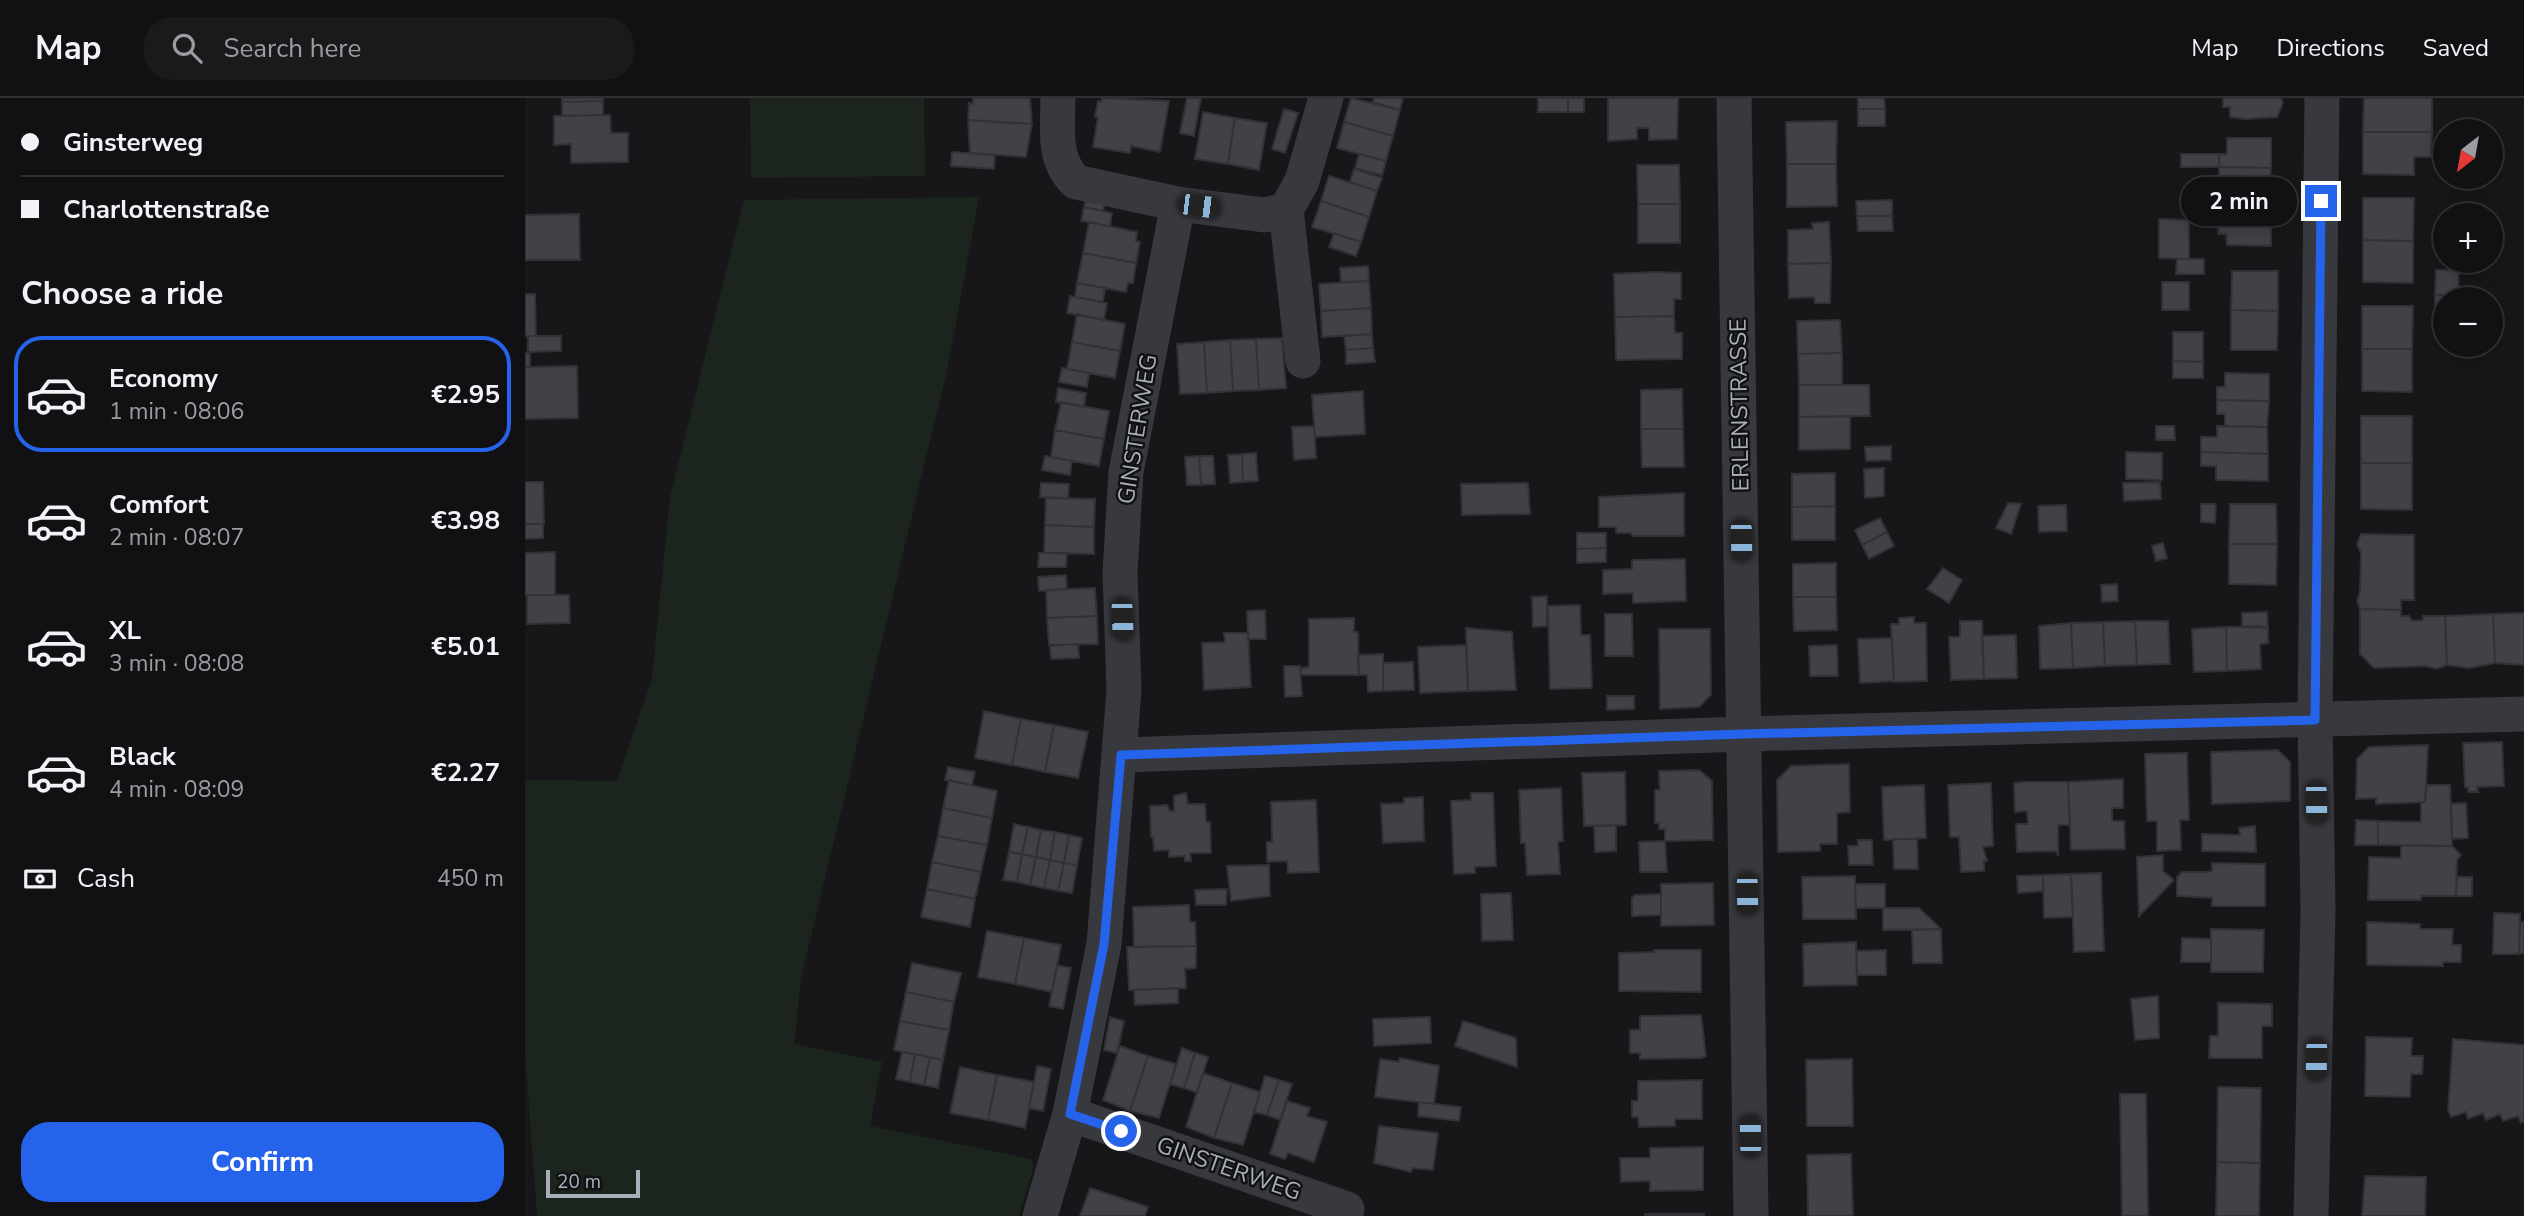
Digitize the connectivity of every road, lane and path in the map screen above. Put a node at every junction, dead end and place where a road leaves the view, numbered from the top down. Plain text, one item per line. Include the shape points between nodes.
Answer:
1 (1058, 98) edge
2 (1326, 98) edge
3 (1734, 98) edge
4 (2322, 98) edge
5 (1178, 204) junction
6 (1286, 211) junction
7 (1303, 361) dead end
8 (2524, 714) edge
9 (2315, 720) junction
10 (1744, 734) junction
11 (1121, 755) junction
12 (1070, 1114) junction
13 (1347, 1209) dead end
14 (1040, 1216) edge
15 (1751, 1216) edge
16 (2311, 1216) edge

1 - 5 street via 1057,151 1065,172 1076,182
2 - 6 street via 1302,181
3 - 10 street, ERLENSTRASSE
4 - 9 street
5 - 6 street via 1264,215
5 - 11 street, GINSTERWEG via 1126,472 1120,572
6 - 7 street
8 - 9 street
9 - 10 street
9 - 16 street via 2318,911
10 - 11 street
10 - 15 street, ERLENSTRASSE
11 - 12 street, GINSTERWEG via 1104,944
12 - 13 street, GINSTERWEG
12 - 14 street, GINSTERWEG

